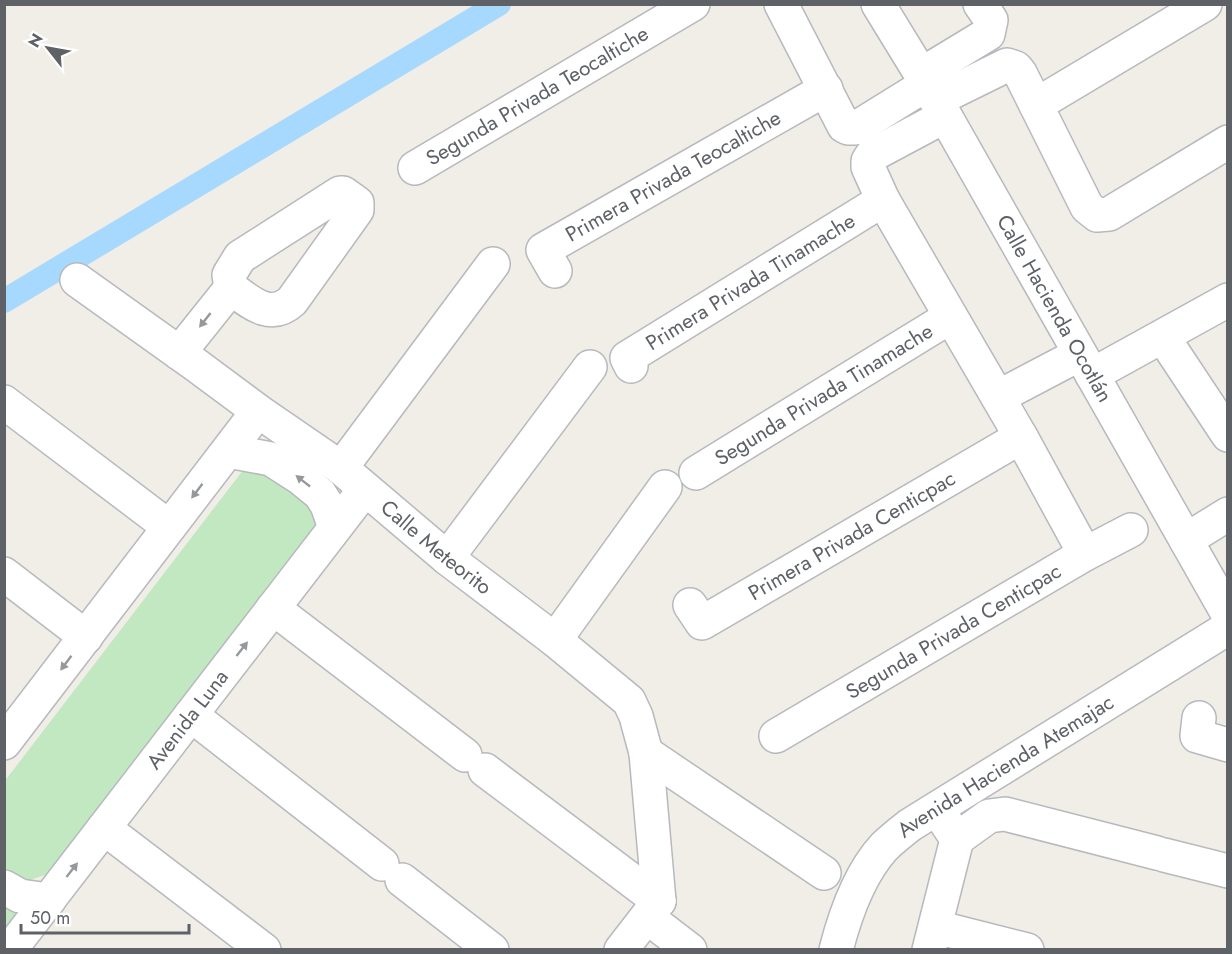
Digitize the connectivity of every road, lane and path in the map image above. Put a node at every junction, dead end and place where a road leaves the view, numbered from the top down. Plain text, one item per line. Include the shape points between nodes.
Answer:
1 (693, 4) edge
2 (781, 4) edge
3 (878, 4) edge
4 (980, 4) edge
5 (1205, 4) edge
6 (826, 88) junction
7 (933, 94) junction
8 (1036, 105) junction
9 (1227, 142) edge
10 (415, 168) dead end
11 (883, 200) junction
12 (493, 264) dead end
13 (555, 271) dead end
14 (77, 280) dead end
15 (239, 294) junction
16 (1227, 300) edge
17 (950, 316) junction
18 (1164, 337) junction
19 (188, 359) junction
20 (1086, 364) junction
21 (631, 366) dead end
22 (590, 367) dead end
23 (998, 397) junction
24 (4, 402) edge
25 (258, 411) junction
26 (1227, 435) edge
27 (1022, 437) junction
28 (228, 451) junction
29 (696, 473) dead end
30 (353, 479) junction
31 (665, 487) dead end
32 (1227, 514) edge
33 (169, 527) junction
34 (336, 527) junction
35 (1131, 530) dead end
36 (1186, 540) junction
37 (1085, 554) junction
38 (447, 558) junction
39 (4, 574) edge
40 (690, 605) dead end
41 (273, 608) junction
42 (1227, 614) edge
43 (1227, 628) edge
44 (86, 637) junction
45 (555, 640) junction
46 (191, 715) junction
47 (1199, 718) dead end
48 (776, 736) dead end
49 (4, 743) edge
50 (1227, 745) edge
51 (646, 753) junction
52 (937, 808) junction
53 (104, 828) junction
54 (957, 839) junction
55 (1227, 871) edge
56 (824, 873) dead end
57 (4, 887) edge
58 (49, 900) junction
59 (653, 909) junction
60 (933, 938) edge
61 (23, 945) edge
62 (264, 950) edge
63 (492, 950) edge
64 (621, 950) edge
65 (690, 950) edge
66 (836, 950) edge
67 (1027, 950) edge

1 - 10 street, Segunda Privada Teocaltiche
2 - 6 street
3 - 7 street, Calle Hacienda Ocotlán
4 - 7 street via 991,20 990,30
5 - 8 street
6 - 7 street via 840,122 852,128
6 - 13 street, Primera Privada Teocaltiche via 543,250
7 - 8 street via 1007,65 1018,70
7 - 11 street via 869,158 867,167
7 - 20 street, Calle Hacienda Ocotlán
8 - 9 street via 1087,207 1097,215 1119,208
11 - 17 street
11 - 21 street, Primera Privada Tinamache via 627,358
12 - 30 street, Avenida Luna
14 - 19 street, Calle Meteorito
15 - 15 street via 229,275 240,257 340,194 358,205 286,306 269,310
15 - 19 street
16 - 18 street
17 - 23 street
17 - 29 street, Segunda Privada Tinamache
18 - 20 street
18 - 26 street
19 - 25 street, Calle Meteorito
20 - 23 street
20 - 36 street, Calle Hacienda Ocotlán
22 - 38 street
23 - 27 street
24 - 33 street
25 - 28 street
25 - 30 street, Calle Meteorito
27 - 37 street
27 - 40 street, Primera Privada Centicpac via 702,623
28 -> 33 street
34 -> 28 street via 320,494 298,477 271,459
30 - 34 street, Avenida Luna
30 - 38 street, Calle Meteorito
31 - 45 street
32 - 36 street
33 - 44 street
34 - 41 street, Avenida Luna
35 - 37 street, Segunda Privada Centicpac
36 - 42 street, Calle Hacienda Ocotlán
37 - 48 street, Segunda Privada Centicpac
38 - 45 street, Calle Meteorito
39 - 44 street
46 -> 41 street, Avenida Luna
41 - 59 street via 475,762
43 - 52 street, Avenida Hacienda Atemajac
44 -> 49 street
45 - 51 street, Calle Meteorito via 629,701
46 - 53 street, Avenida Luna
46 - 63 street
47 - 50 street via 1197,736
51 - 56 street
51 - 59 street, Calle Meteorito
52 - 54 street
52 - 66 street, Avenida Hacienda Atemajac via 884,847 866,872
58 -> 53 street, Avenida Luna
53 - 62 street
54 - 55 street via 989,816 1005,814
54 - 60 street
57 - 58 street via 20,896
58 - 61 street, Avenida Luna
59 - 64 street
59 - 65 street
60 - 67 street

